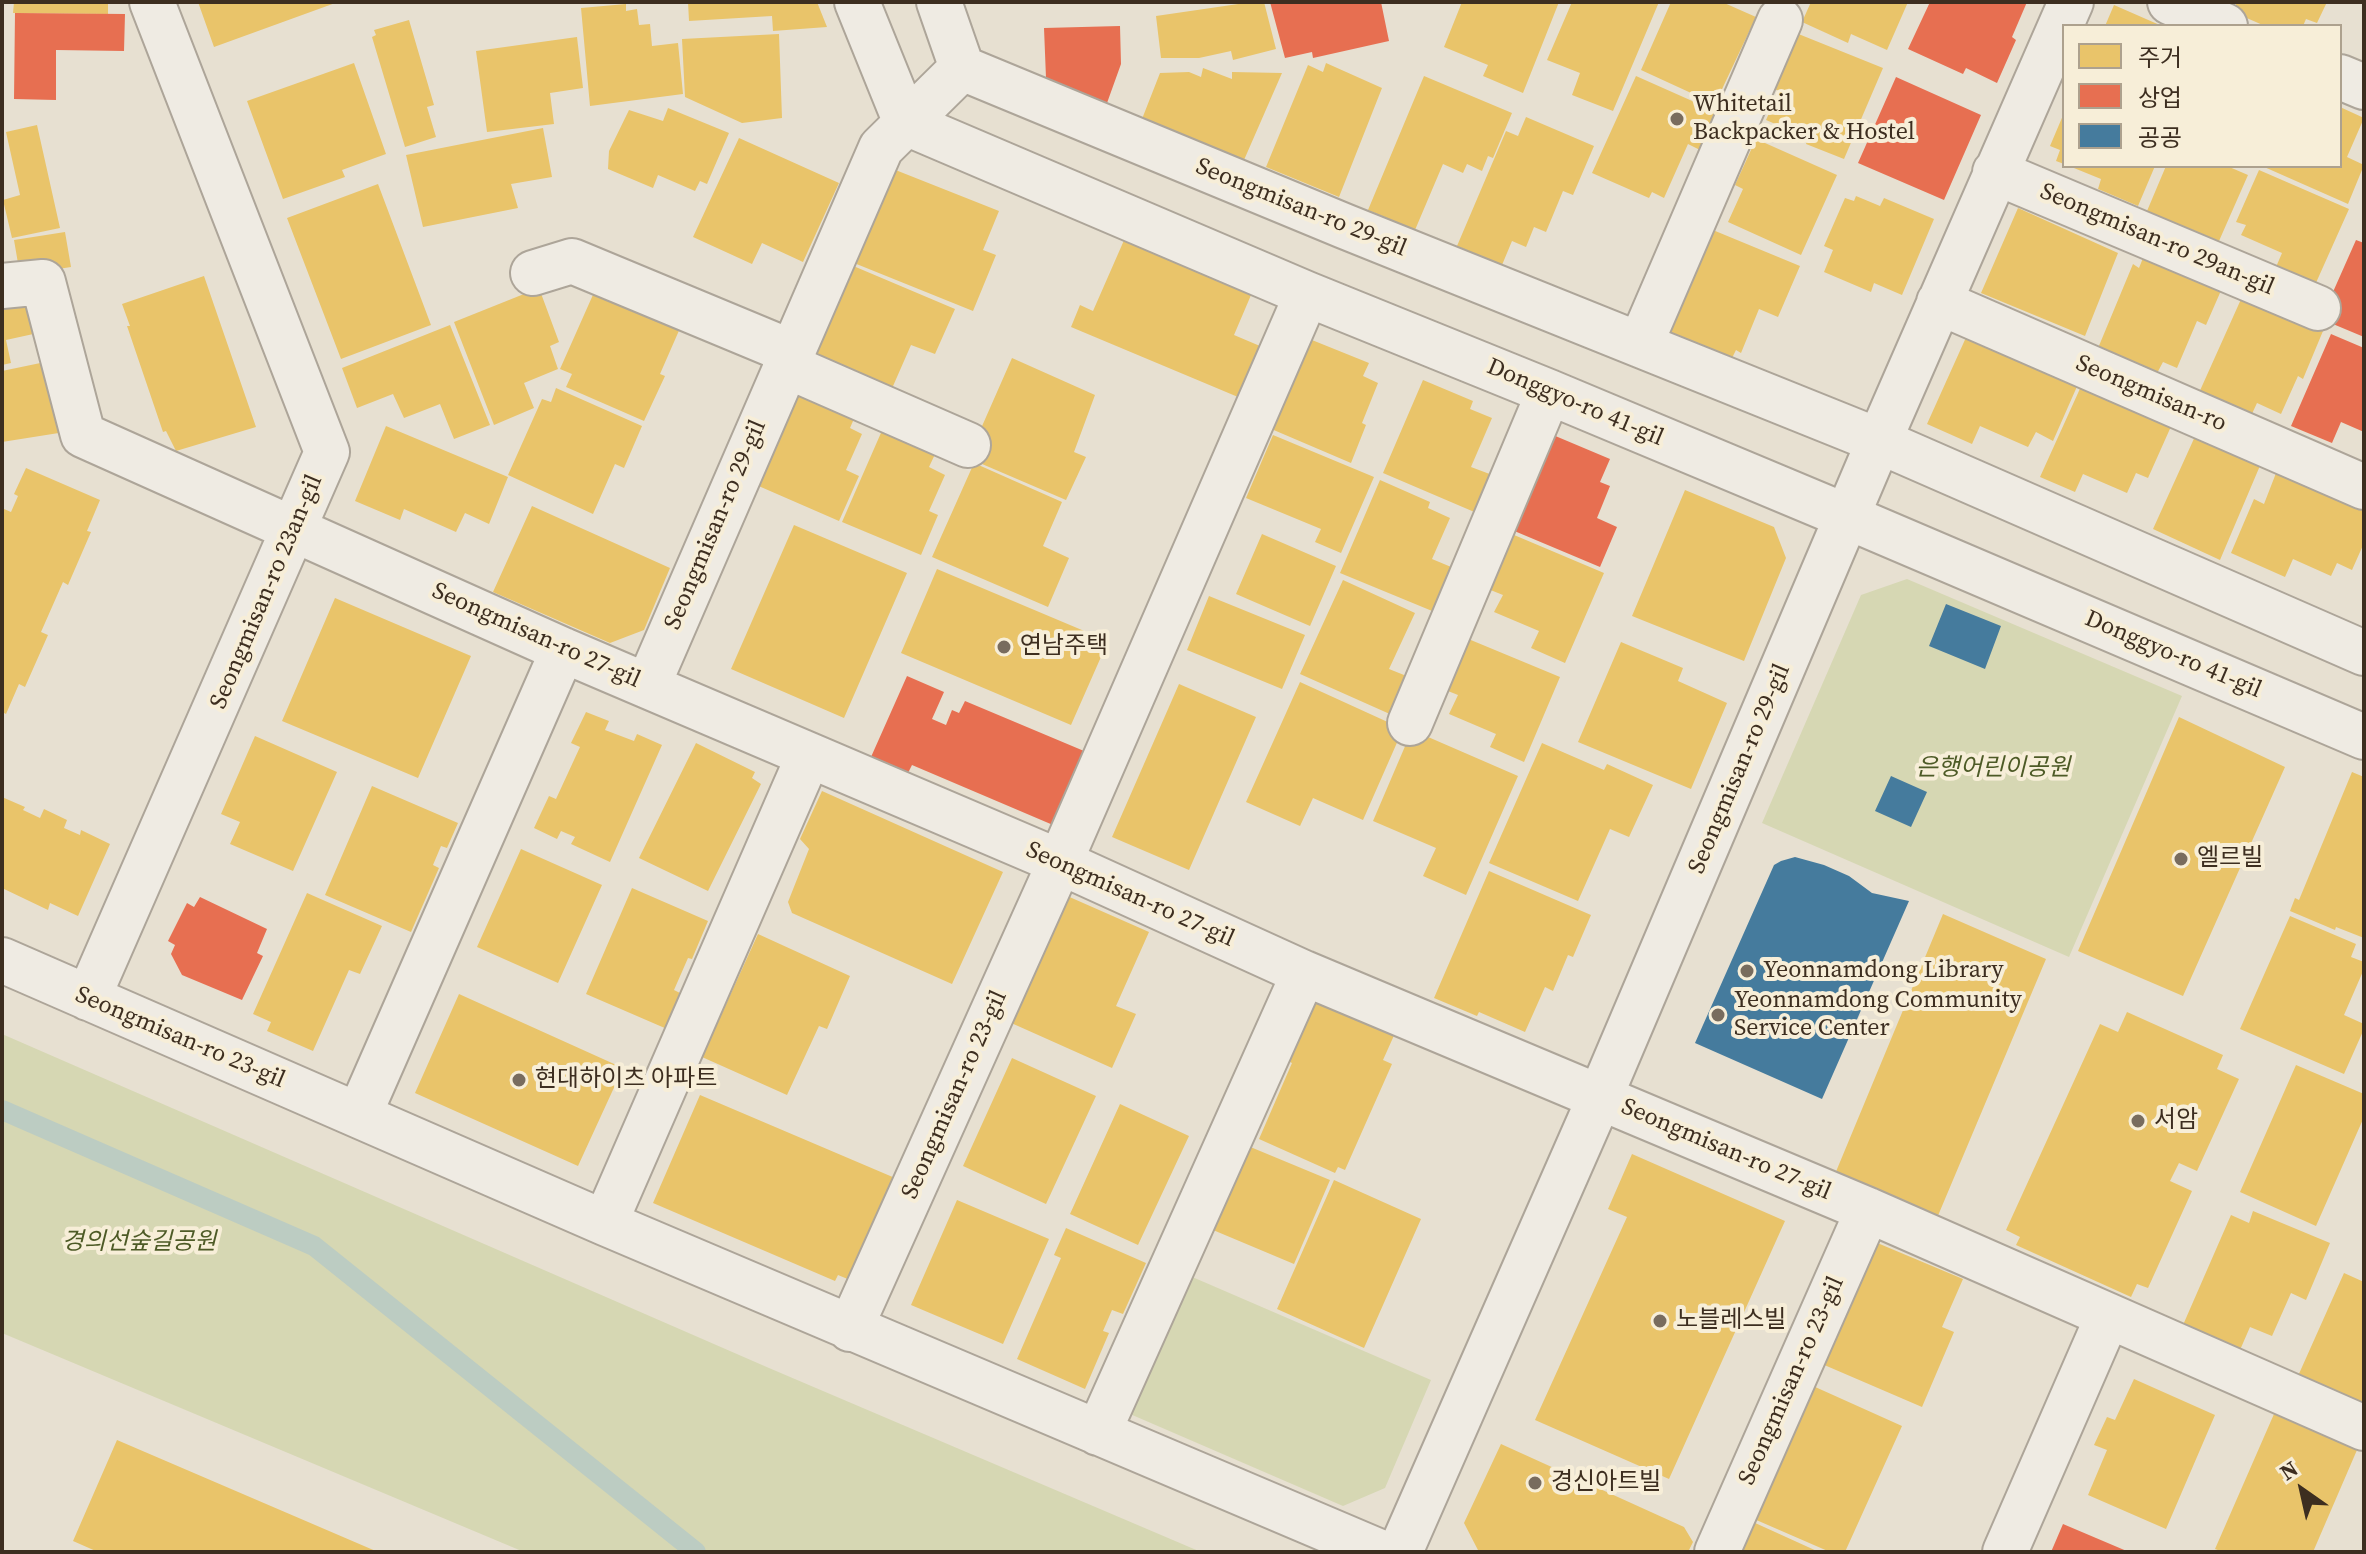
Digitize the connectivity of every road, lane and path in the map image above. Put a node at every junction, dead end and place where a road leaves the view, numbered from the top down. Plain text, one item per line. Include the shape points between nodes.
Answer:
1 (152, 2) edge
2 (857, 2) edge
3 (939, 2) edge
4 (2071, 2) edge
5 (2170, 2) edge
6 (1780, 20) dead end
7 (2220, 24) edge
8 (962, 68) junction
9 (2342, 78) edge
10 (2364, 87) edge
11 (906, 123) junction
12 (1995, 172) junction
13 (533, 273) dead end
14 (2, 286) edge
15 (1307, 294) junction
16 (1939, 302) junction
17 (2318, 308) dead end
18 (1640, 345) junction
19 (788, 358) junction
20 (1549, 392) junction
21 (1879, 441) junction
22 (968, 445) dead end
23 (2364, 487) edge
24 (1848, 517) junction
25 (296, 529) junction
26 (563, 650) junction
27 (2364, 653) edge
28 (648, 685) junction
29 (1410, 723) dead end
30 (2364, 737) edge
31 (809, 755) junction
32 (1060, 862) junction
33 (2, 960) edge
34 (1304, 973) junction
35 (88, 998) junction
36 (1600, 1097) junction
37 (359, 1115) junction
38 (1868, 1210) junction
39 (605, 1223) junction
40 (2108, 1316) junction
41 (850, 1329) junction
42 (2364, 1428) edge
43 (1098, 1433) junction
44 (1380, 1552) edge
45 (1400, 1552) edge
46 (1717, 1552) edge
47 (2005, 1552) edge

1 - 25 street, Seongmisan-ro 23an-gil via 327,452
2 - 11 street
3 - 8 street
4 - 12 street
5 - 7 street
6 - 18 street
8 - 11 street, Seongmisan-ro 29-gil
8 - 18 street, Seongmisan-ro 29-gil
9 - 10 street
11 - 15 street, Donggyo-ro 41-gil
11 - 19 street, Seongmisan-ro 29-gil via 881,148
12 - 16 street
12 - 17 street, Seongmisan-ro 29an-gil
13 - 19 street via 572,261
14 - 25 street, Seongmisan-ro 27-gil via 43,282 83,435
15 - 20 street, Donggyo-ro 41-gil
15 - 32 street
16 - 21 street
16 - 23 street, Seongmisan-ro
18 - 21 street, Seongmisan-ro 29-gil
19 - 22 street
19 - 28 street, Seongmisan-ro 29-gil
20 - 24 street, Donggyo-ro 41-gil
20 - 29 street
21 - 24 street, Seongmisan-ro 29-gil
21 - 27 street, Seongmisan-ro 29-gil
24 - 30 street, Donggyo-ro 41-gil
24 - 36 street, Seongmisan-ro 29-gil
25 - 26 street, Seongmisan-ro 27-gil
25 - 35 street, Seongmisan-ro 23an-gil
26 - 28 street, Seongmisan-ro 27-gil
26 - 37 street
28 - 31 street, Seongmisan-ro 27-gil
31 - 32 street, Seongmisan-ro 27-gil
31 - 39 street
32 - 34 street, Seongmisan-ro 27-gil
32 - 41 street, Seongmisan-ro 23-gil
33 - 35 street, Seongmisan-ro 23-gil
34 - 36 street, Seongmisan-ro 27-gil
34 - 43 street
35 - 37 street, Seongmisan-ro 23-gil
36 - 38 street, Seongmisan-ro 27-gil
36 - 45 street
37 - 39 street, Seongmisan-ro 23-gil
38 - 40 street, Seongmisan-ro 27-gil
38 - 46 street, Seongmisan-ro 23-gil
39 - 41 street, Seongmisan-ro 23-gil
40 - 42 street, Seongmisan-ro 27-gil
40 - 47 street
41 - 43 street, Seongmisan-ro 23-gil
43 - 44 street, Seongmisan-ro 23-gil

